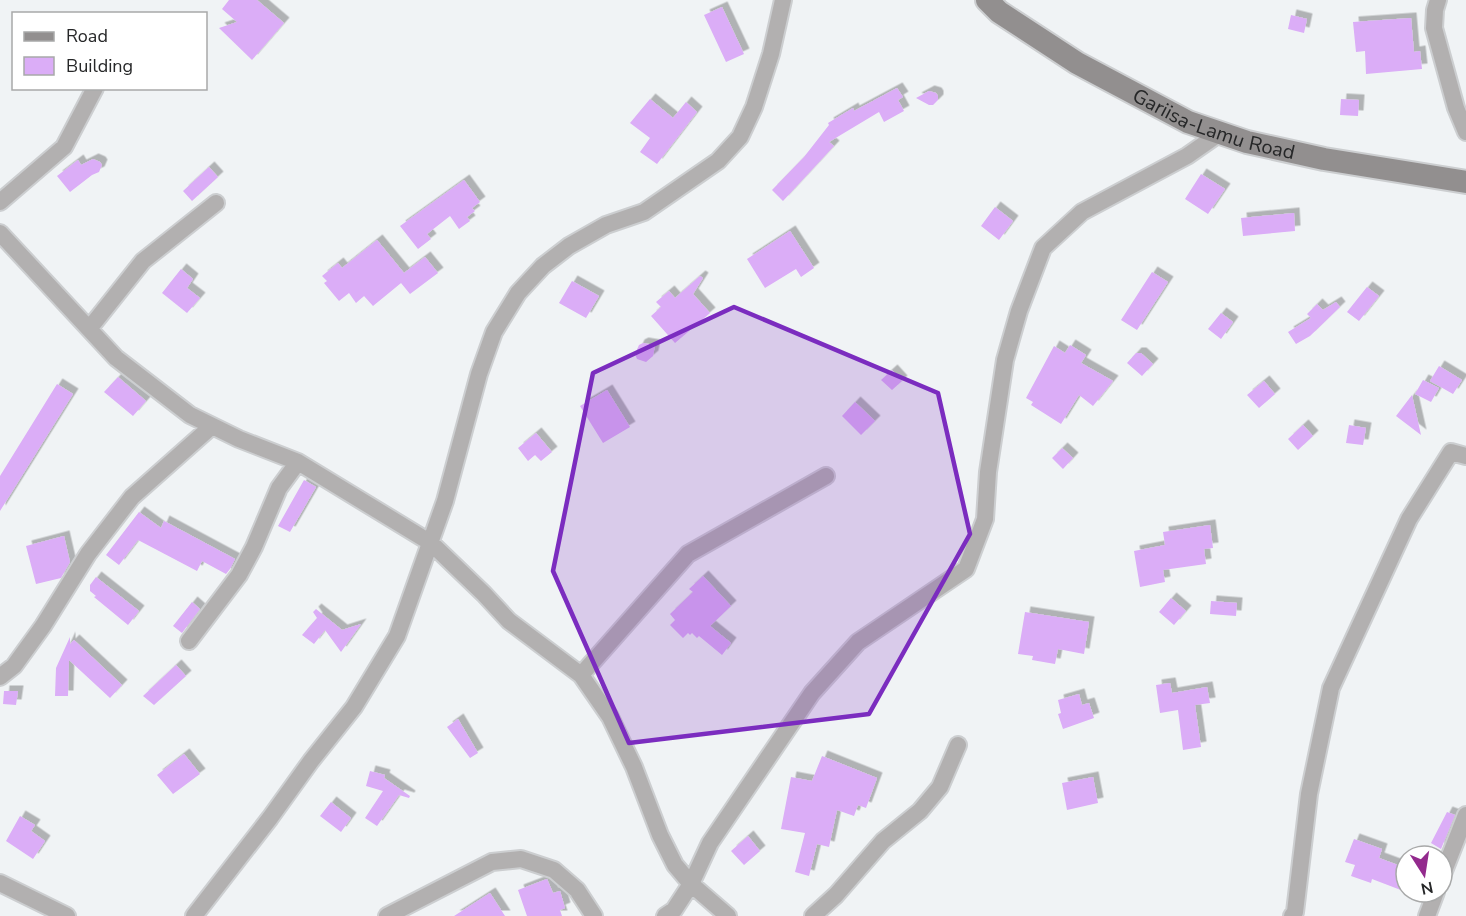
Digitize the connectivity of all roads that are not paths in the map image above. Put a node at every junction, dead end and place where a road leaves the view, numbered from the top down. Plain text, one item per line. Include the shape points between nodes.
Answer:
1 (783, 0) edge
2 (987, 0) edge
3 (1438, 0) edge
4 (93, 90) edge
5 (1466, 132) edge
6 (1220, 134) junction
7 (1466, 182) edge
8 (0, 202) edge
9 (216, 204) dead end
10 (0, 233) edge
11 (88, 329) junction
12 (212, 426) junction
13 (1466, 456) edge
14 (298, 462) junction
15 (826, 476) dead end
16 (431, 543) junction
17 (189, 641) dead end
18 (581, 675) junction
19 (0, 677) edge
20 (958, 745) dead end
21 (1466, 815) edge
22 (1454, 846) edge
23 (0, 883) edge
24 (692, 884) junction
25 (68, 916) edge
26 (194, 916) edge
27 (387, 916) edge
28 (594, 916) edge
29 (666, 916) edge
30 (728, 916) edge
31 (813, 916) edge
32 (1292, 916) edge

1 - 16 street via 754,107 733,145 718,161 644,212 606,225 569,246 518,293 494,332 479,374
2 - 6 street, Gariisa-Lamu Road via 1077,63 1188,122
3 - 5 street via 1434,28
4 - 8 street via 64,147
6 - 7 street, Gariisa-Lamu Road via 1324,159
6 - 24 street via 1082,212 1043,248 1005,360 988,472 986,519 966,569 858,642 812,693 710,843
9 - 11 street via 143,261
10 - 11 street
11 - 12 street via 116,358 190,415
12 - 14 street
12 - 19 street via 132,497 88,554 14,666
13 - 32 street via 1451,452 1409,519 1331,688
14 - 16 street
14 - 17 street via 279,488 239,575
15 - 18 street via 688,554
16 - 18 street via 509,621
16 - 26 street via 397,636 354,707
18 - 24 street via 610,717 675,865
20 - 31 street via 940,787 920,811 883,841
21 - 22 street
23 - 25 street
24 - 29 street
24 - 30 street
27 - 28 street via 492,862 521,859 554,870 577,890

